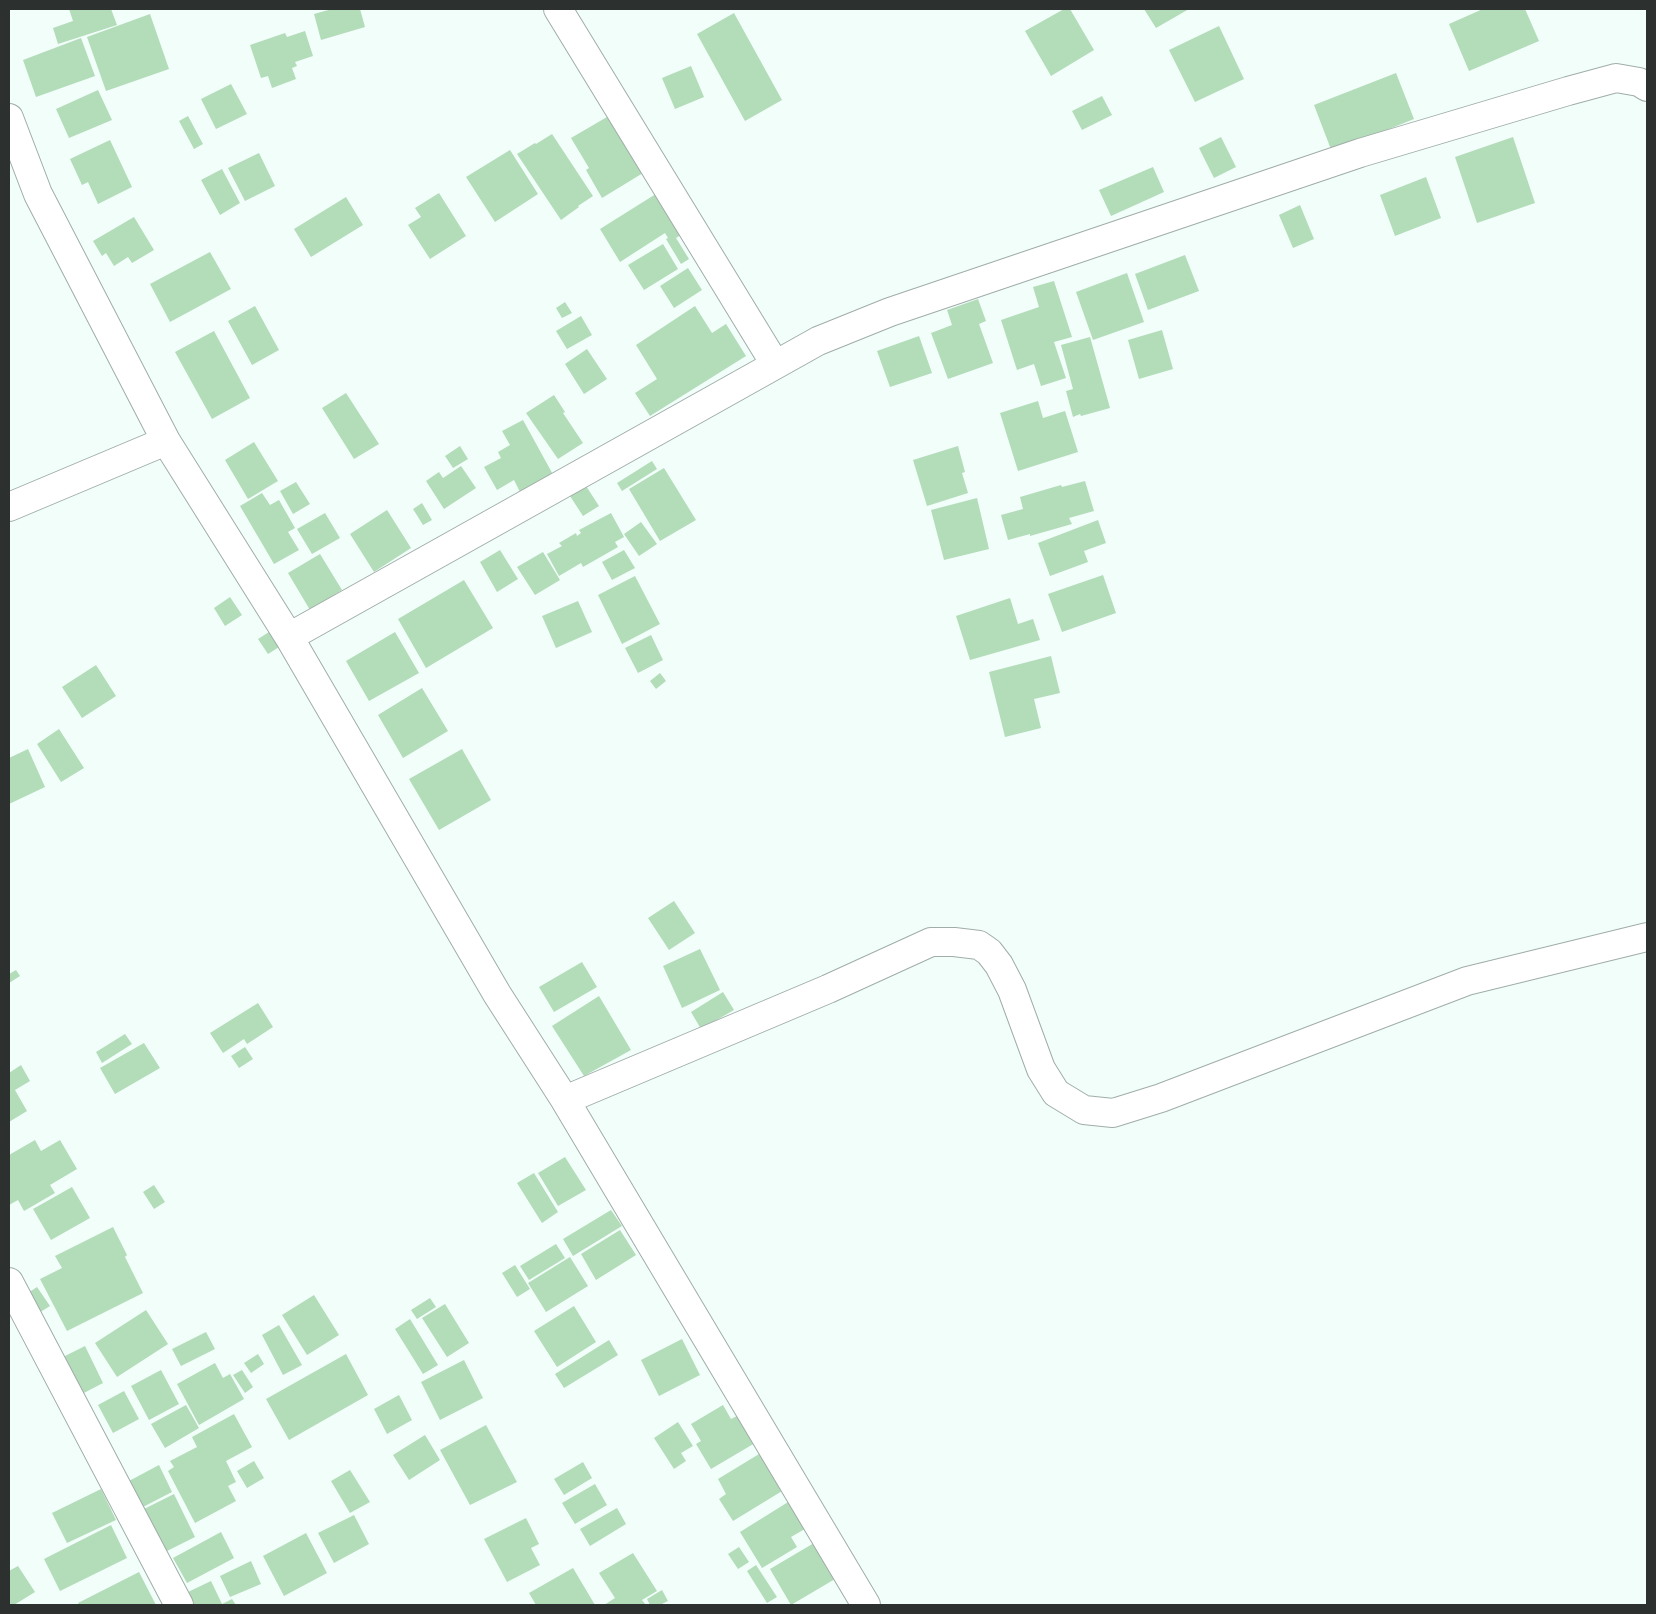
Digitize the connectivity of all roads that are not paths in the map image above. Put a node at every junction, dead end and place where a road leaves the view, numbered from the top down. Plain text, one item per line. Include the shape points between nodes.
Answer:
1 (558, 9) edge
2 (1647, 87) edge
3 (9, 118) edge
4 (775, 364) junction
5 (166, 441) junction
6 (9, 507) edge
7 (289, 637) junction
8 (1647, 937) edge
9 (565, 1100) junction
10 (9, 1282) edge
11 (179, 1605) edge
12 (866, 1605) edge

1 - 4 street
2 - 4 street via 1639,82 1616,78 1360,153 890,312 818,341
3 - 5 street via 38,194
4 - 7 street
5 - 6 street
5 - 7 street
7 - 9 street via 497,994
8 - 9 street via 1466,981 1161,1098 1113,1113 1084,1110 1056,1093 1041,1069 1012,990 1000,965 989,952 979,945 932,942
9 - 12 street
10 - 11 street

